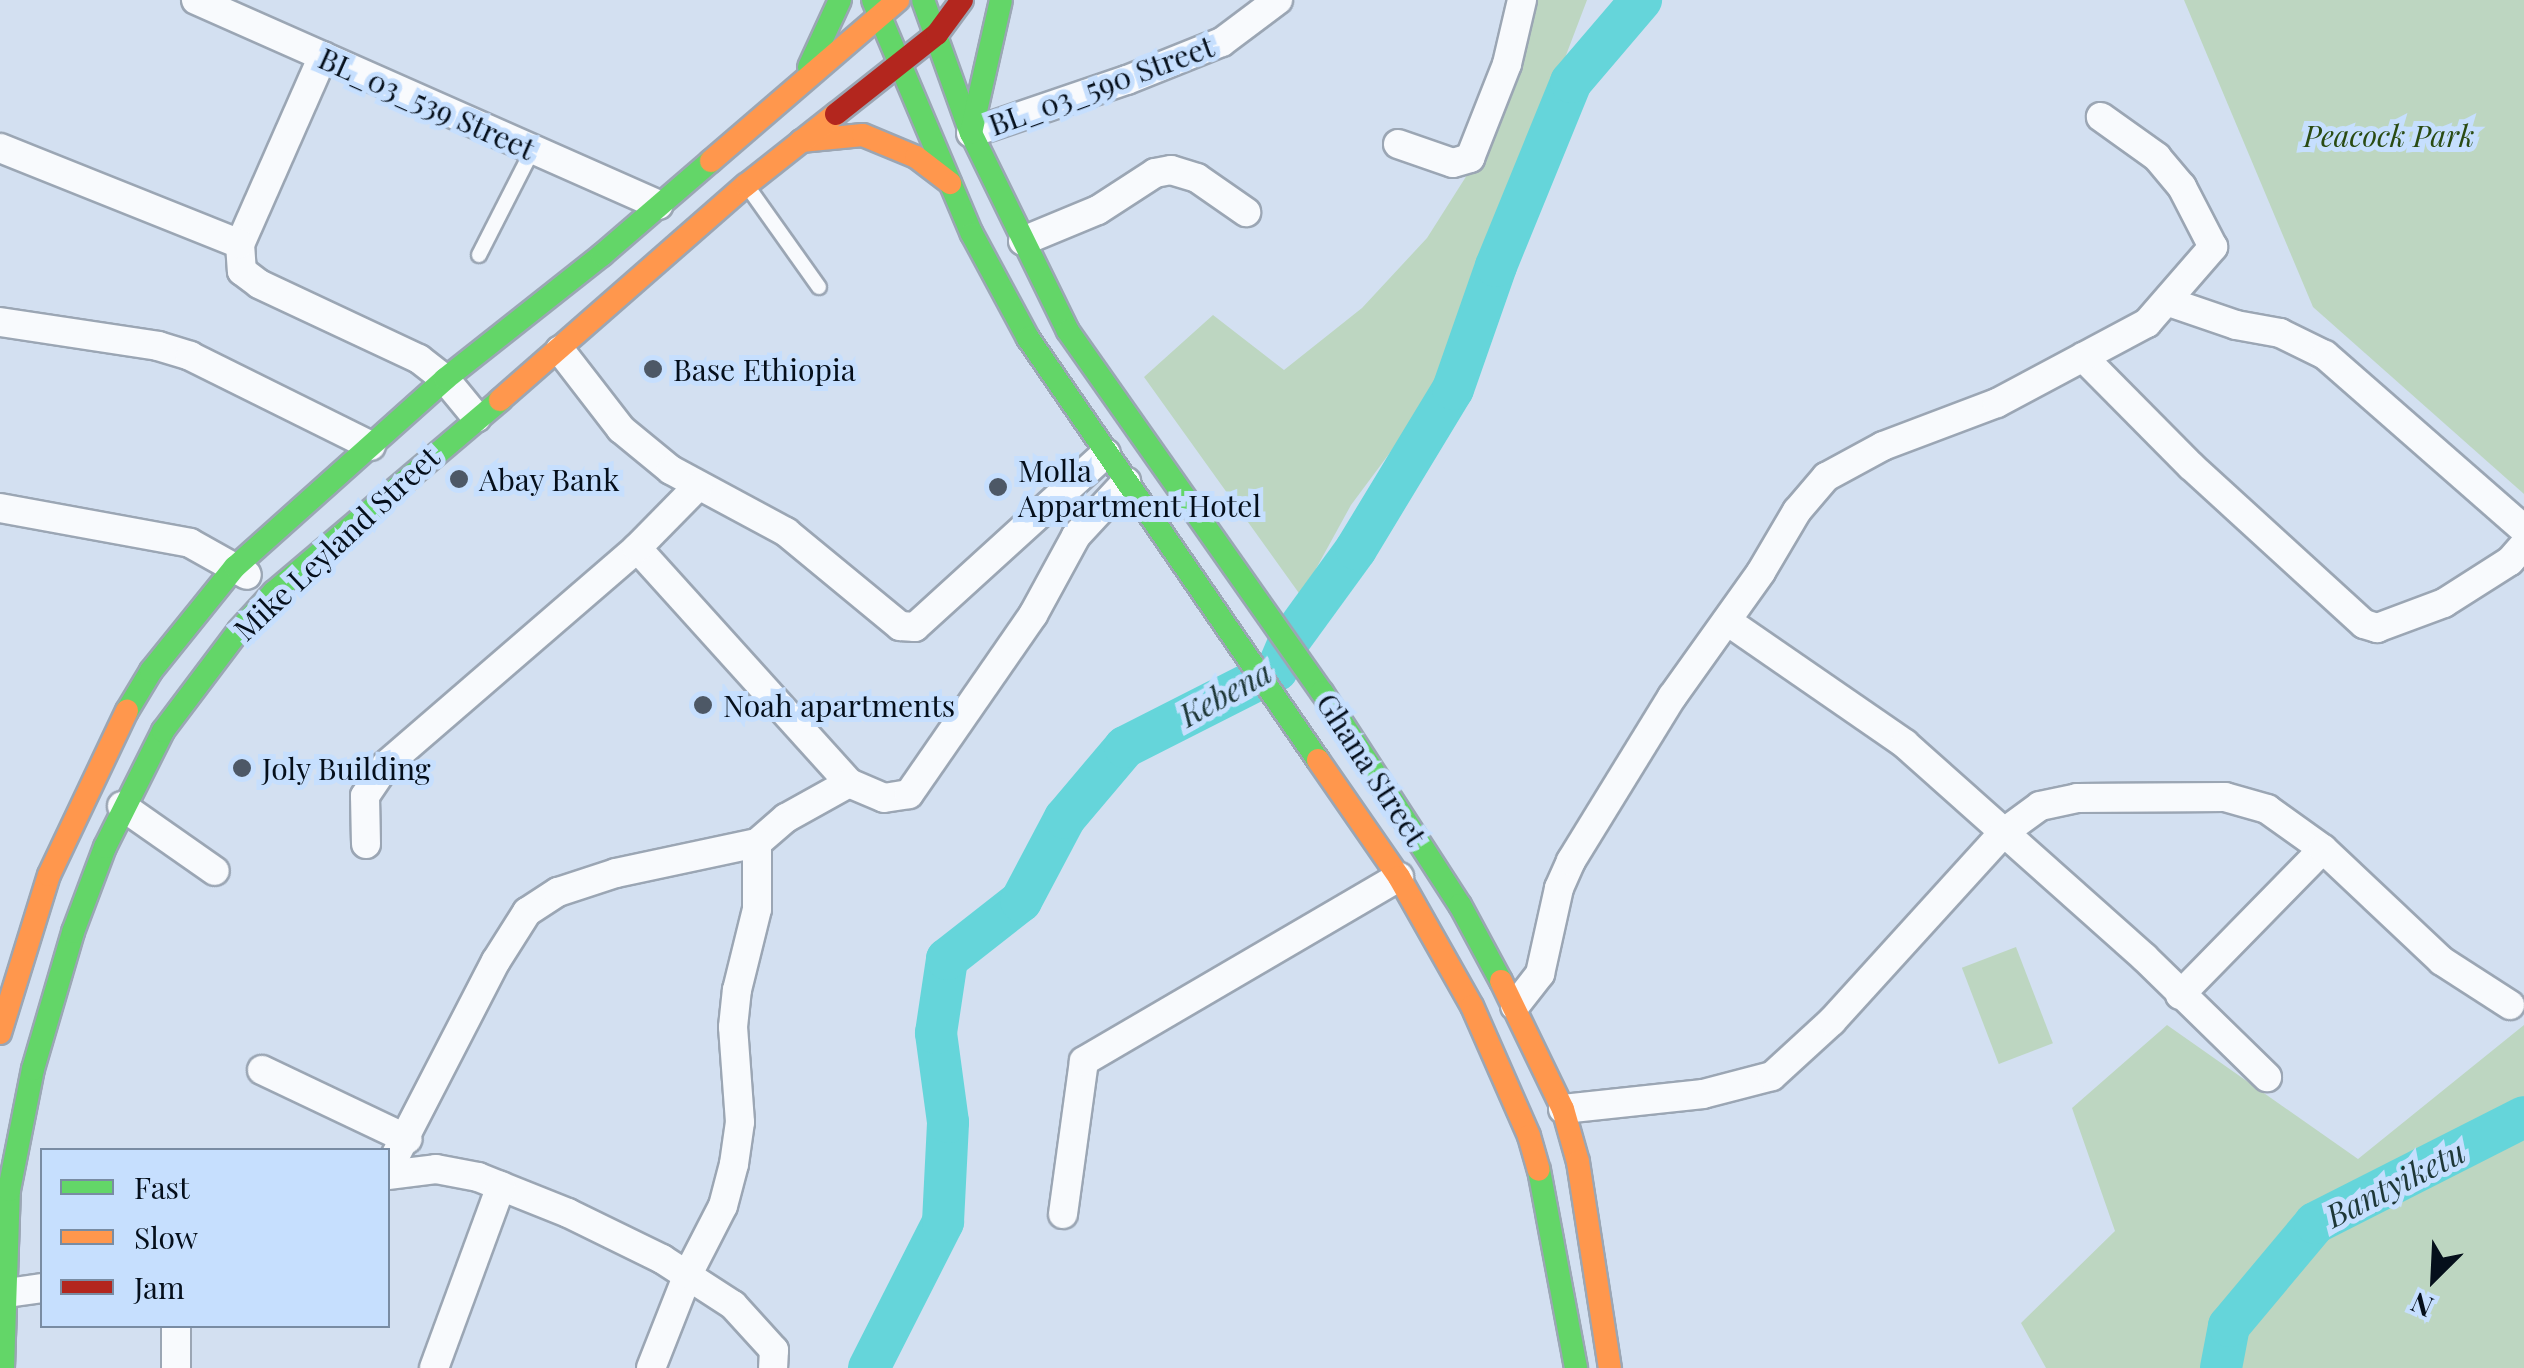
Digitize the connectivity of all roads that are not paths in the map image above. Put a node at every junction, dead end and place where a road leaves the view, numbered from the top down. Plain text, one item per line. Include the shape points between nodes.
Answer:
1 (196, 0) edge
2 (840, 0) edge
3 (898, 0) edge
4 (923, 0) edge
5 (962, 0) edge
6 (1002, 0) edge
7 (1278, 0) edge
8 (1522, 0) edge
9 (877, 9) edge
10 (938, 34) junction
11 (323, 56) junction
12 (901, 64) junction
13 (798, 88) junction
14 (2101, 118) dead end
15 (970, 133) junction
16 (802, 141) junction
17 (1398, 144) dead end
18 (0, 148) edge
19 (532, 149) junction
20 (950, 183) junction
21 (746, 185) junction
22 (659, 205) junction
23 (1246, 212) dead end
24 (1022, 241) junction
25 (240, 244) junction
26 (479, 255) dead end
27 (819, 287) dead end
28 (2169, 302) junction
29 (0, 322) edge
30 (560, 350) junction
31 (2083, 357) junction
32 (445, 380) junction
33 (477, 418) junction
34 (371, 446) junction
35 (1106, 453) junction
36 (1126, 482) junction
37 (698, 486) junction
38 (0, 508) edge
39 (2524, 529) edge
40 (2524, 545) edge
41 (637, 548) junction
42 (236, 567) junction
43 (274, 592) junction
44 (1727, 621) junction
45 (1374, 774) junction
46 (849, 783) junction
47 (1344, 796) junction
48 (122, 806) junction
49 (2003, 833) junction
50 (757, 843) junction
51 (366, 844) dead end
52 (2323, 849) junction
53 (215, 871) dead end
54 (1399, 877) junction
55 (2180, 995) junction
56 (4, 998) edge
57 (51, 1005) junction
58 (1515, 1006) junction
59 (2510, 1006) dead end
60 (0, 1033) edge
61 (262, 1070) dead end
62 (2267, 1078) dead end
63 (1564, 1109) junction
64 (407, 1139) junction
65 (390, 1169) edge
66 (390, 1172) edge
67 (501, 1186) junction
68 (1063, 1214) dead end
69 (688, 1274) junction
70 (40, 1288) edge
71 (2, 1294) edge
72 (176, 1328) edge
73 (3, 1368) edge
74 (176, 1368) edge
75 (434, 1368) edge
76 (651, 1368) edge
77 (773, 1368) edge
78 (1576, 1368) edge
79 (1610, 1368) edge

1 - 11 street, BL_03_539 Street
2 - 13 main road
3 - 9 main road, Mike Leyland Street
4 - 10 main road, Ghana Street
5 - 10 main road, Mike Leyland Street
6 - 15 main road
7 - 15 street, BL_03_590 Street via 1222,42
8 - 17 street via 1507,64 1470,158 1453,163
9 - 12 main road, Ghana Street
9 - 13 main road, Mike Leyland Street
10 - 12 main road, Mike Leyland Street
10 - 15 main road, Ghana Street
11 - 19 street, BL_03_539 Street
11 - 25 street
12 - 16 main road, Mike Leyland Street
12 - 20 main road, Ghana Street
13 - 22 main road, Mike Leyland Street
14 - 28 street via 2157,157 2182,186 2213,246
15 - 24 main road, Ghana Street
16 - 20 main road via 863,134 916,157
16 - 21 main road, Mike Leyland Street
18 - 25 street
19 - 22 street, BL_03_539 Street
19 - 26 lane
20 - 35 main road, Ghana Street via 1028,338
21 - 27 lane
21 - 30 main road, Mike Leyland Street
22 - 32 main road, Mike Leyland Street
23 - 24 street via 1197,178 1171,170
24 - 45 main road, Ghana Street via 1068,330
25 - 32 street via 242,271 259,284 379,337
28 - 31 street via 2146,323
28 - 39 street via 2236,326 2280,333 2325,355
29 - 34 street via 190,356
30 - 33 main road, Mike Leyland Street
30 - 37 street via 621,429
31 - 40 street via 2364,624 2378,628 2444,603
31 - 44 street via 1826,478 1796,511
32 - 33 street
32 - 34 main road, Mike Leyland Street
33 - 43 main road, Mike Leyland Street
34 - 42 main road, Mike Leyland Street
35 - 36 main road, Ghana Street
35 - 37 street via 915,628 887,617 786,532
36 - 46 street via 1076,536 1033,615 908,794 884,798
36 - 47 main road, Ghana Street
37 - 41 street
38 - 42 street via 190,543
41 - 46 street
41 - 51 street via 386,765 365,796
42 - 43 street
42 - 56 main road, Mike Leyland Street via 151,671 128,710 50,875
43 - 48 main road, Mike Leyland Street via 173,717
44 - 49 street via 1905,744
44 - 58 street via 1572,861 1559,888 1540,974
45 - 47 main road
45 - 58 main road, Ghana Street via 1460,905
46 - 50 street via 786,818
47 - 54 main road, Ghana Street
48 - 53 street
48 - 57 main road, Mike Leyland Street
49 - 52 street via 2040,806 2077,798 2212,796 2268,809
49 - 55 street
49 - 63 street via 1832,1021 1772,1076 1703,1094
50 - 64 street via 616,874 543,898 514,929
50 - 69 street via 757,908 733,1027 740,1122 734,1164 722,1206
52 - 55 street
52 - 59 street via 2442,961
54 - 68 street via 1084,1060
54 - 78 main road, Ghana Street via 1472,1006 1528,1136 1560,1261
55 - 62 street
56 - 57 street
56 - 60 main road, Mike Leyland Street
57 - 71 main road, Mike Leyland Street via 9,1190
58 - 63 main road, Ghana Street
61 - 64 street
63 - 79 main road, Ghana Street via 1589,1212
64 - 65 street
66 - 67 street via 436,1169
67 - 69 street
67 - 75 street
69 - 76 street
69 - 77 street via 733,1304 774,1350
70 - 71 street
71 - 73 main road, Mike Leyland Street
72 - 74 street

